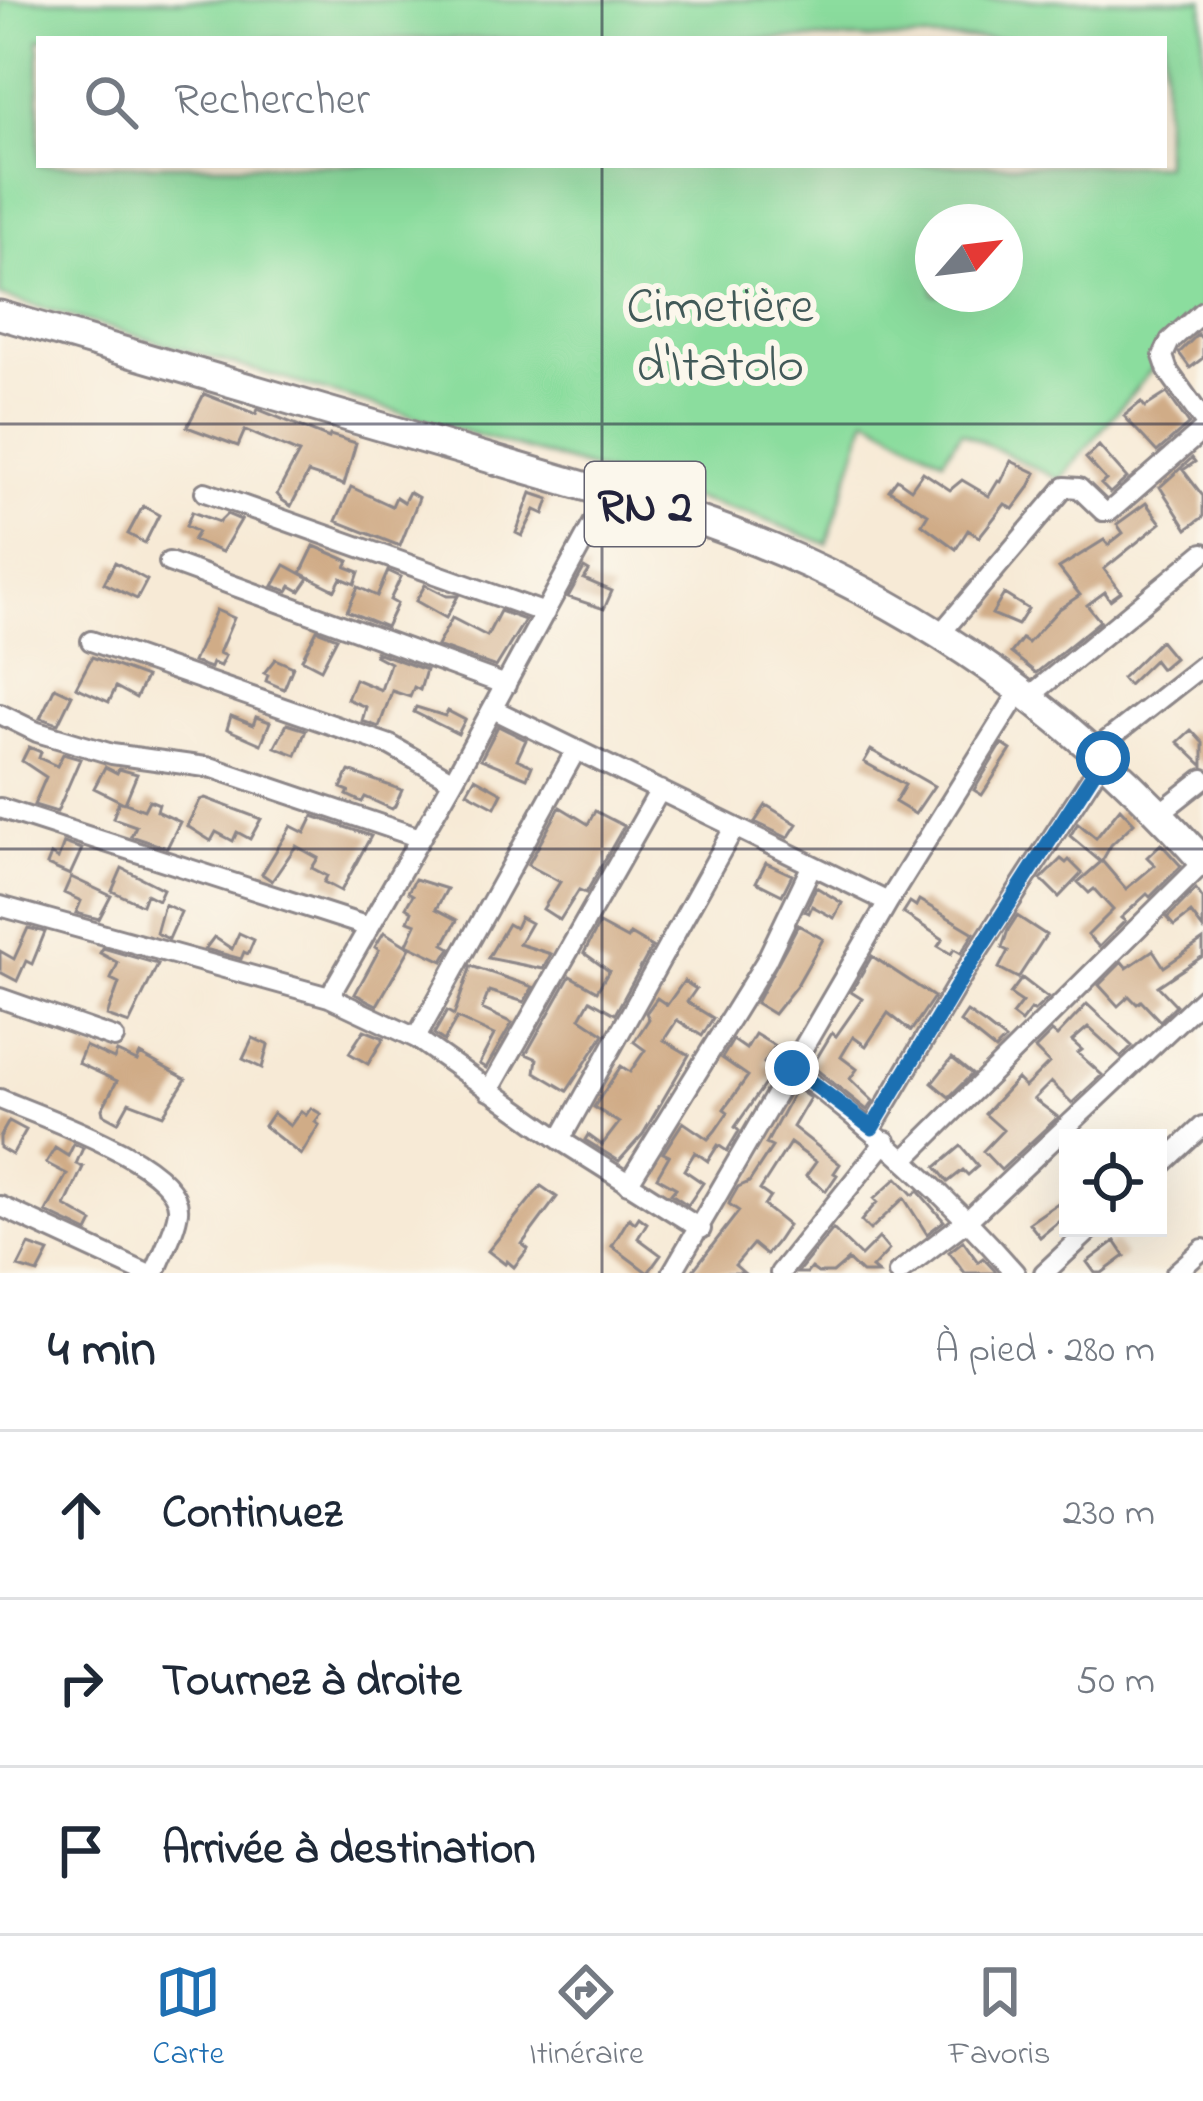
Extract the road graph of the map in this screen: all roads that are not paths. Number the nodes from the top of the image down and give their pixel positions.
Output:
1 (1203, 311) edge
2 (0, 315) edge
3 (1203, 419) edge
4 (1203, 430) edge
5 (205, 492) dead end
6 (609, 494) junction
7 (1203, 553) edge
8 (169, 562) dead end
9 (545, 613) junction
10 (941, 633) junction
11 (91, 641) dead end
12 (1203, 664) edge
13 (506, 685) junction
14 (1026, 693) junction
15 (493, 710) junction
16 (0, 714) edge
17 (576, 750) junction
18 (1099, 754) junction
19 (1203, 779) edge
20 (454, 781) junction
21 (660, 790) junction
22 (0, 808) edge
23 (1160, 812) junction
24 (734, 827) junction
25 (420, 838) junction
26 (1203, 862) edge
27 (812, 866) junction
28 (888, 902) junction
29 (0, 906) edge
30 (369, 926) junction
31 (329, 997) junction
32 (0, 998) edge
33 (1203, 998) edge
34 (114, 1038) dead end
35 (416, 1038) junction
36 (792, 1068) junction
37 (489, 1091) junction
38 (0, 1099) edge
39 (1203, 1126) edge
40 (879, 1134) junction
41 (560, 1140) junction
42 (906, 1158) junction
43 (1167, 1160) edge
44 (628, 1184) junction
45 (0, 1206) edge
46 (968, 1219) junction
47 (700, 1228) junction
48 (1082, 1237) edge
49 (1203, 1249) edge
50 (145, 1273) edge
51 (155, 1273) edge
52 (673, 1273) edge
53 (780, 1273) edge
54 (898, 1273) edge
55 (1016, 1273) edge
56 (1044, 1273) edge
57 (1176, 1273) edge

1 - 3 street
2 - 6 highway, RN 2
4 - 10 street
5 - 9 street
6 - 9 street
6 - 10 highway, RN 2
7 - 14 street
8 - 13 street
9 - 13 street
10 - 14 highway, RN 2
11 - 20 street
12 - 18 street
13 - 15 street
14 - 18 highway, RN 2
14 - 28 street
15 - 17 street
15 - 20 street
16 - 25 street
17 - 21 street
17 - 35 street
18 - 23 highway, RN 2
18 - 40 street
19 - 23 street
20 - 25 street
21 - 24 street
21 - 37 street
22 - 30 street
23 - 26 highway, RN 2
24 - 27 street
24 - 41 street
25 - 30 street
26 - 42 street
27 - 28 street
27 - 44 street
28 - 36 street
29 - 31 street
30 - 31 street
31 - 35 street
32 - 34 street
33 - 46 street
35 - 37 street
36 - 40 street
36 - 47 street
37 - 41 street
38 - 51 street
39 - 43 street
40 - 42 street
40 - 53 street
41 - 44 street
42 - 46 street
44 - 47 street
45 - 50 street
46 - 54 street
46 - 55 street
47 - 52 street
48 - 56 street
49 - 57 street

